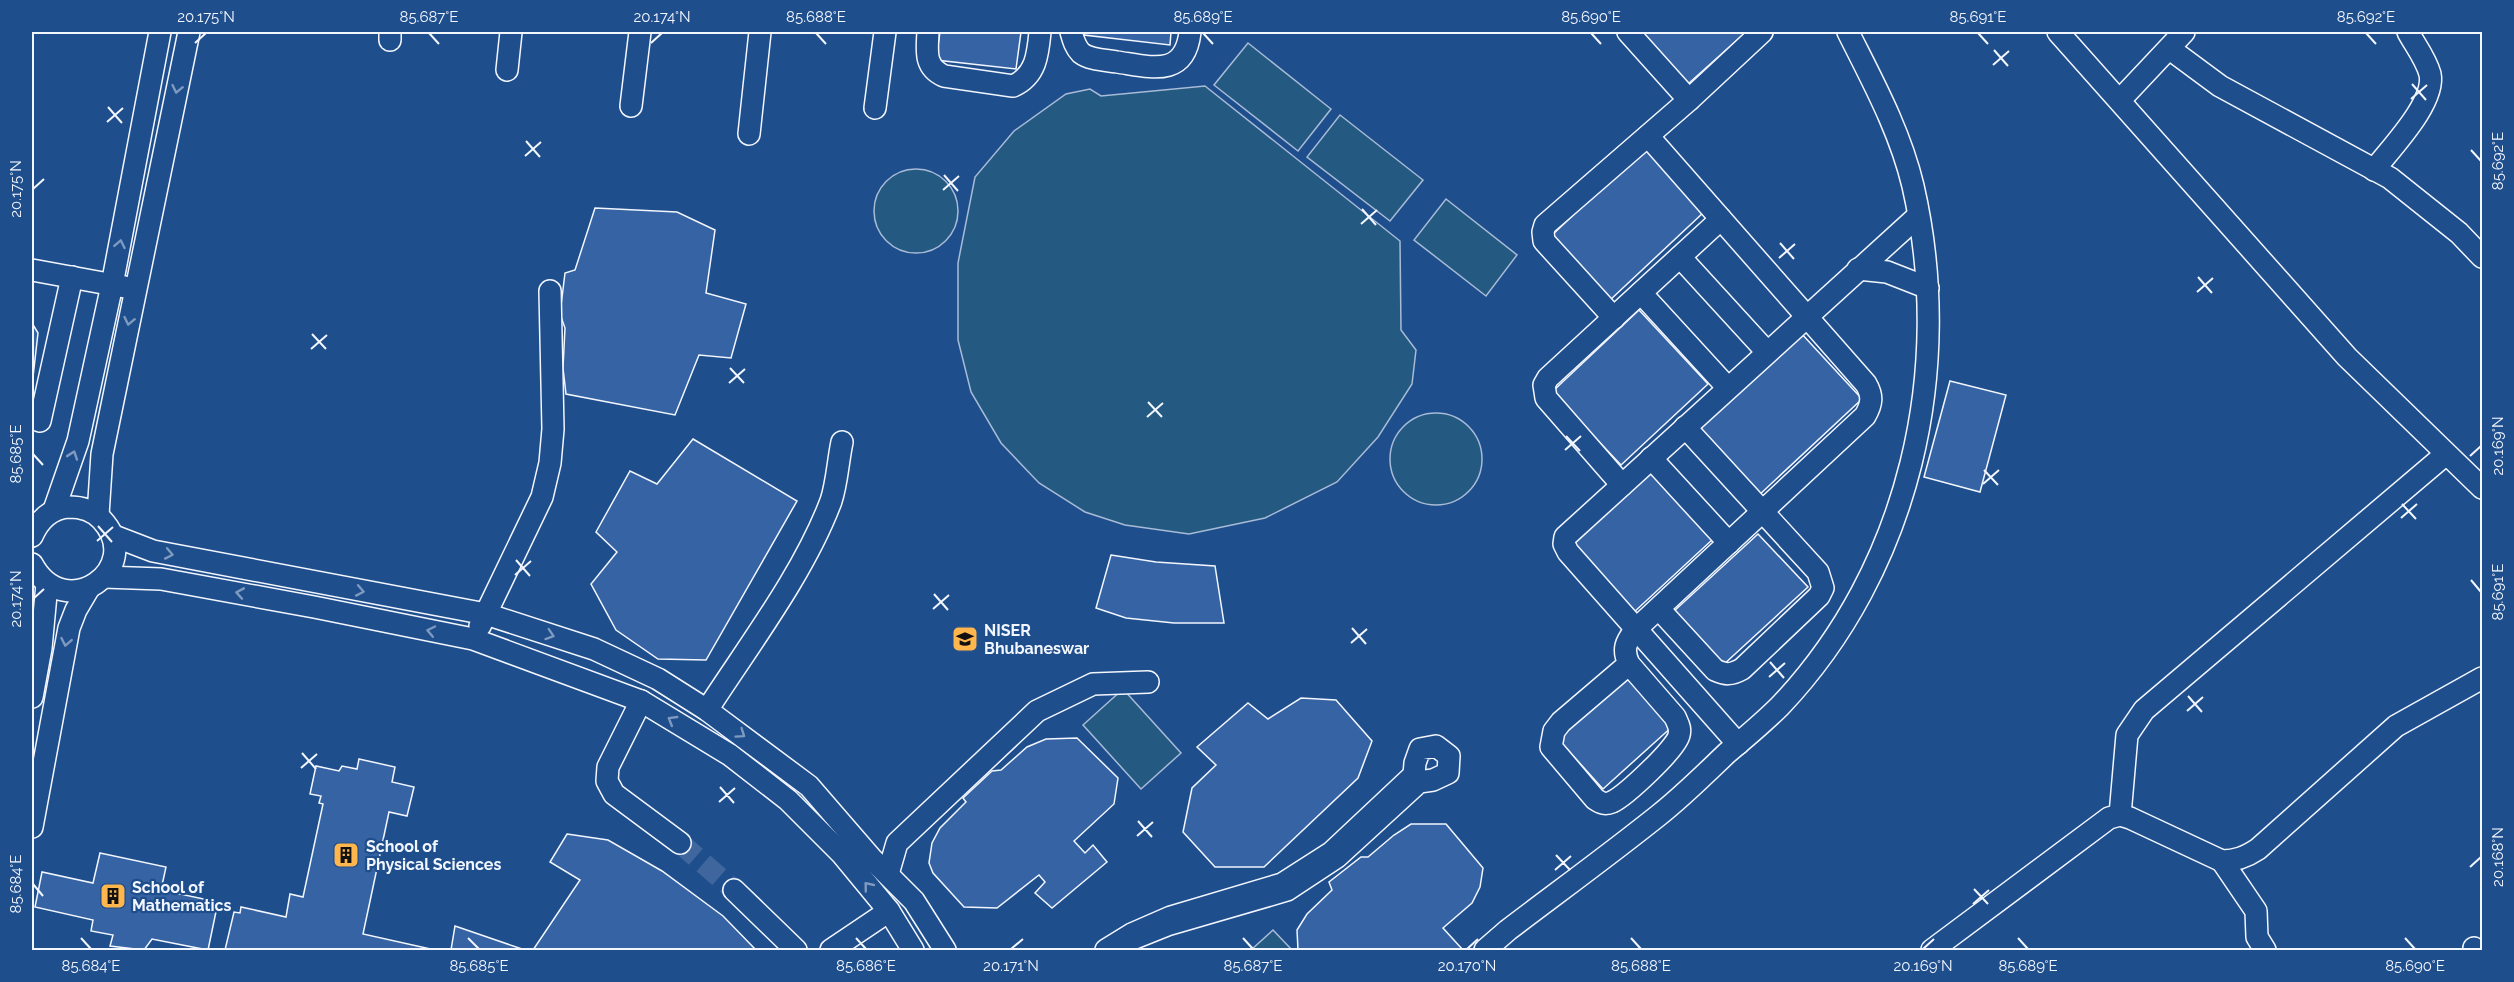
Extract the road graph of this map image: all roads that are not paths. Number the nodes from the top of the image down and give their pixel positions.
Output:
1 (160, 32) edge
2 (189, 32) edge
3 (511, 32) edge
4 (640, 32) edge
5 (760, 32) edge
6 (885, 32) edge
7 (928, 32) edge
8 (1040, 32) edge
9 (1071, 32) edge
10 (1190, 32) edge
11 (1628, 32) edge
12 (1762, 32) edge
13 (1848, 32) edge
14 (2058, 32) edge
15 (2184, 32) edge
16 (2408, 32) edge
17 (2170, 49) junction
18 (507, 70) dead end
19 (1689, 100) junction
20 (2120, 100) junction
21 (630, 106) dead end
22 (875, 108) dead end
23 (748, 134) dead end
24 (1648, 136) junction
25 (2374, 170) junction
26 (1918, 216) junction
27 (1721, 219) junction
28 (1680, 257) junction
29 (2482, 257) edge
30 (1858, 269) junction
31 (32, 270) edge
32 (72, 278) junction
33 (112, 285) junction
34 (1928, 288) junction
35 (136, 290) junction
36 (550, 291) dead end
37 (1641, 292) junction
38 (1807, 315) junction
39 (1614, 318) junction
40 (1767, 352) junction
41 (1728, 388) junction
42 (40, 421) dead end
43 (1685, 427) junction
44 (842, 442) dead end
45 (2446, 454) junction
46 (1651, 458) junction
47 (1622, 485) junction
48 (2482, 488) edge
49 (1764, 512) junction
50 (43, 515) edge
51 (98, 515) junction
52 (32, 536) edge
53 (114, 536) junction
54 (1729, 543) junction
55 (32, 564) edge
56 (97, 583) junction
57 (47, 584) junction
58 (1659, 609) junction
59 (486, 614) junction
60 (1635, 630) junction
61 (473, 639) junction
62 (1629, 664) junction
63 (2482, 678) edge
64 (1148, 682) dead end
65 (32, 698) edge
66 (641, 701) junction
67 (707, 710) junction
68 (1738, 744) junction
69 (2120, 815) junction
70 (32, 827) edge
71 (680, 843) tunnel mouth
72 (2222, 861) junction
73 (888, 874) junction
74 (734, 890) tunnel mouth
75 (889, 911) junction
76 (796, 951) edge
77 (831, 951) edge
78 (913, 951) edge
79 (945, 951) edge
80 (1106, 951) edge
81 (1115, 951) edge
82 (1485, 951) edge
83 (1932, 951) edge
84 (2265, 951) edge

33 -> 1 street
2 -> 35 street
3 - 18 street
4 - 21 street
5 - 23 street
6 - 22 street
7 - 8 street
9 - 10 street
11 - 19 street
12 - 19 street
13 - 26 street
14 - 20 street
15 - 17 street
16 - 25 street
17 - 20 street
17 - 25 street
19 - 24 street
20 - 45 street
24 - 27 street
24 - 39 street
25 - 29 street
26 - 30 street
26 - 34 street
27 - 28 street
27 - 38 street
28 - 37 street
28 - 40 street
30 - 34 street
30 - 38 street
31 - 32 street
32 - 33 street
32 - 42 street
33 - 35 street
50 -> 33 street
34 - 68 street
35 -> 51 street
36 - 59 street
37 - 39 street
37 - 41 street
38 - 40 street
38 - 49 street
39 - 47 street
40 - 41 street
41 - 43 street
43 - 46 street
43 - 49 street
44 - 67 street
45 - 48 street
45 - 69 street
46 - 47 street
46 - 54 street
47 - 60 street
49 - 54 street
49 - 58 street
50 - 51 street
50 - 52 street
51 - 53 street
53 - 56 street
53 -> 59 street
54 - 58 street
55 - 57 street
56 - 57 street
61 -> 56 street
56 -> 70 street
57 - 65 street
58 - 60 street
59 - 61 street
59 -> 67 street
60 - 62 street
60 - 68 street
61 - 66 street
62 - 62 street
63 - 72 street
64 - 73 street
66 - 71 street
75 -> 66 street
67 -> 73 street
68 - 82 street
69 - 72 street
69 - 83 street
72 - 84 street
73 - 79 street
74 - 76 street
75 - 77 street
75 - 78 street
80 - 81 street

